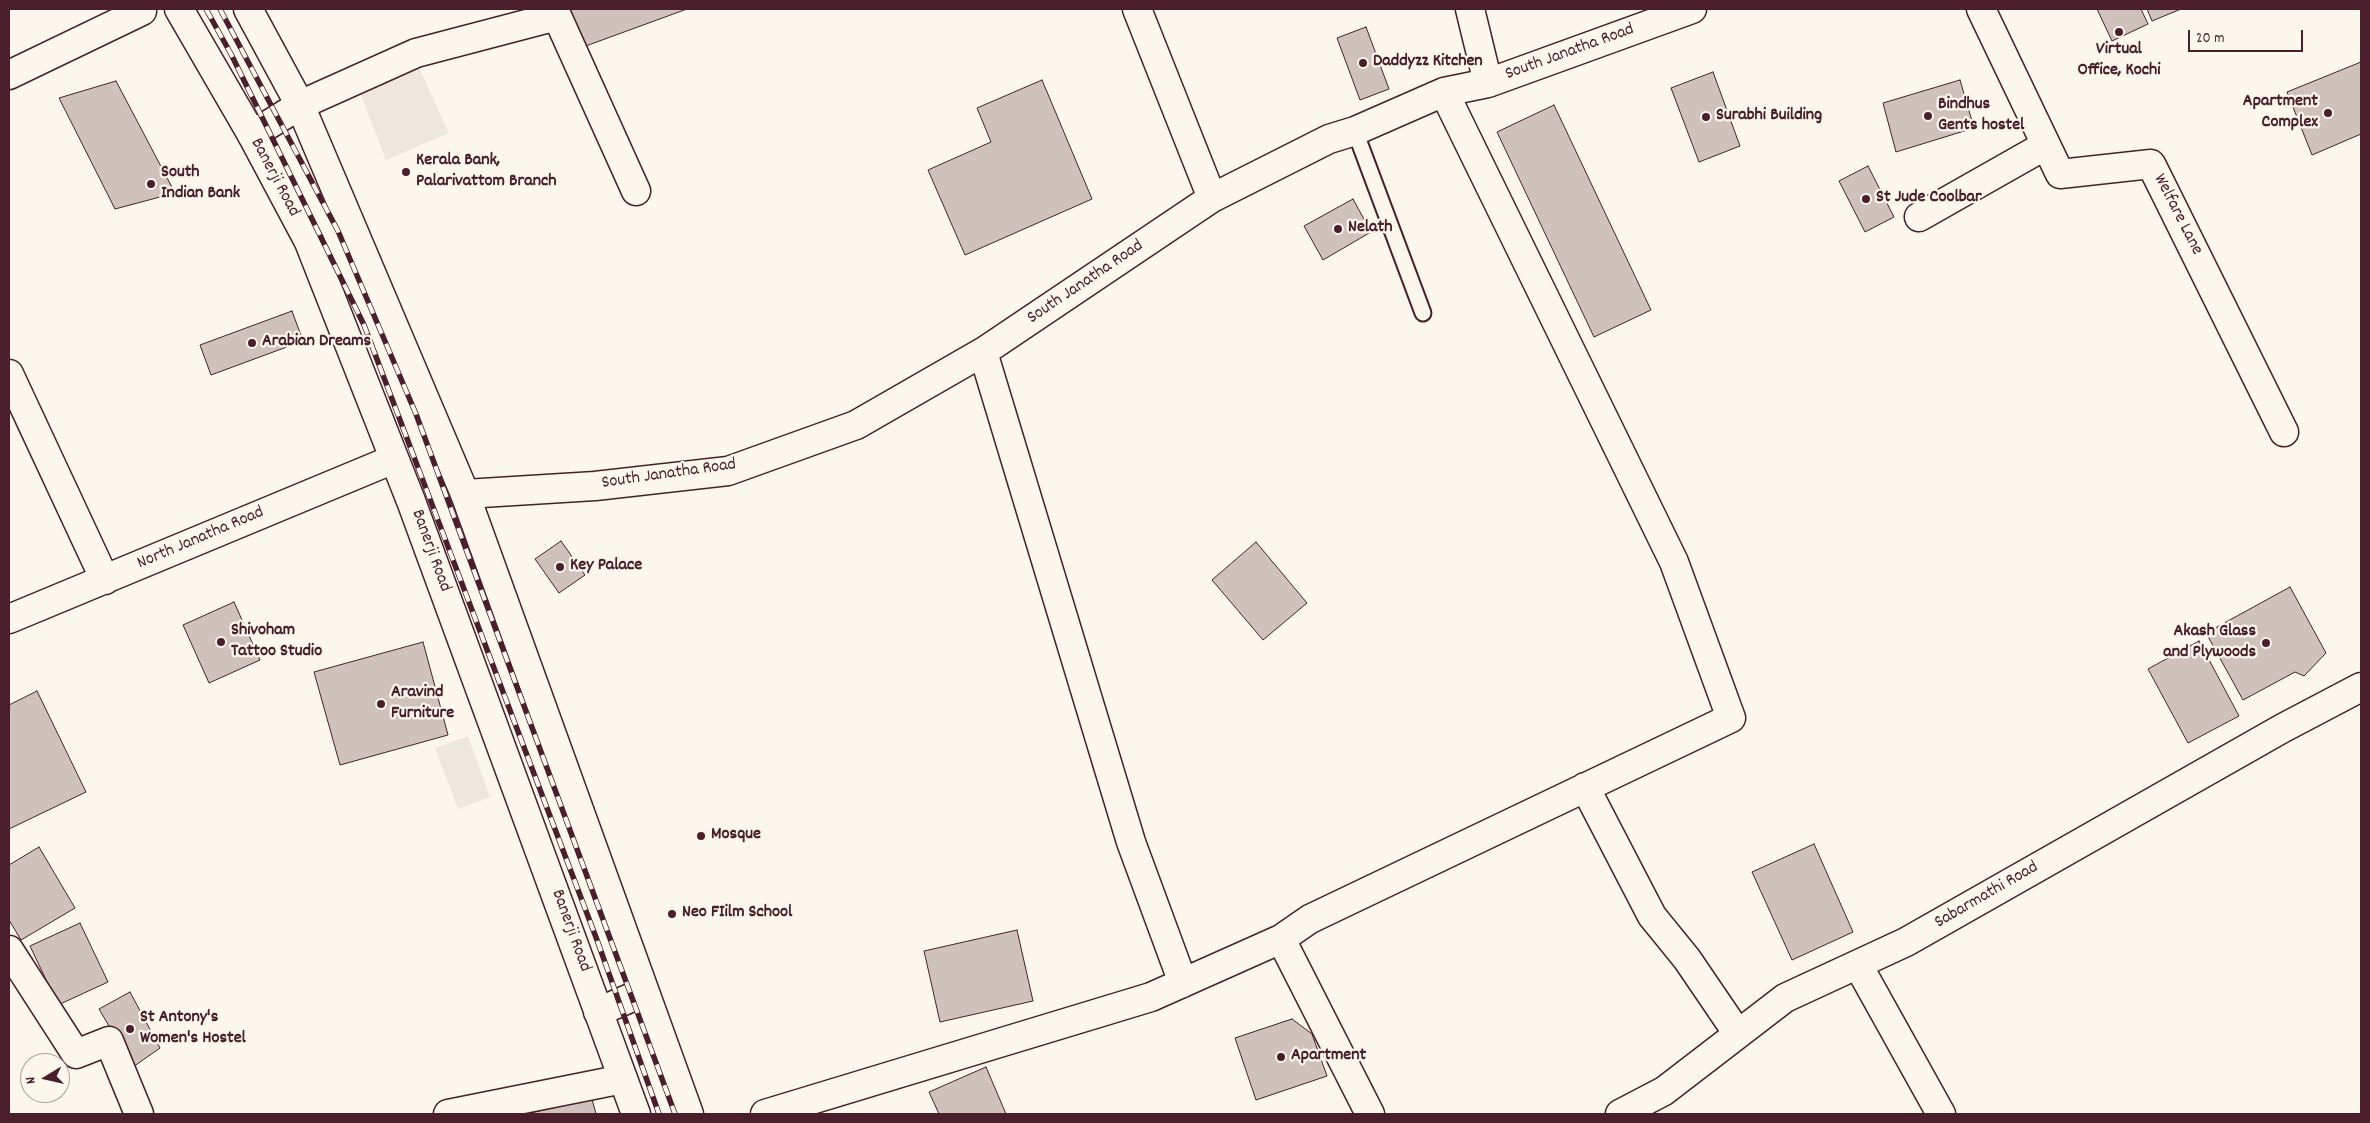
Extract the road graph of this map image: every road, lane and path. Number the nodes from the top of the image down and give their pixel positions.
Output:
1 (141, 9) edge
2 (179, 9) edge
3 (248, 9) edge
4 (1137, 9) edge
5 (1470, 9) edge
6 (1692, 9) edge
7 (1981, 9) edge
8 (9, 75) edge
9 (1488, 83) junction
10 (1444, 92) junction
11 (300, 106) junction
12 (1354, 131) junction
13 (252, 135) junction
14 (2046, 144) junction
15 (636, 191) dead end
16 (1212, 198) junction
17 (1919, 217) dead end
18 (1423, 313) dead end
19 (983, 352) junction
20 (9, 374) edge
21 (2284, 432) dead end
22 (394, 459) junction
23 (465, 494) junction
24 (105, 580) junction
25 (9, 619) edge
26 (2361, 687) edge
27 (1585, 787) junction
28 (1281, 939) junction
29 (9, 950) edge
30 (1858, 965) junction
31 (1183, 983) junction
32 (644, 992) junction
33 (598, 1012) junction
34 (1738, 1034) junction
35 (622, 1079) junction
36 (138, 1114) edge
37 (448, 1114) edge
38 (636, 1114) edge
39 (689, 1114) edge
40 (765, 1114) edge
41 (1370, 1114) edge
42 (1620, 1114) edge
43 (1941, 1114) edge

1 - 8 street
2 - 13 street, Banerji Road
3 - 11 street
4 - 16 street
5 - 9 street
6 - 9 street, South Janatha Road
7 - 14 street, Welfare Lane
9 - 10 street, South Janatha Road
10 - 12 street, South Janatha Road
10 - 27 street
11 - 13 street
11 - 15 street
11 - 23 street
12 - 16 street, South Janatha Road
12 - 18 lane
13 - 22 street, Banerji Road
14 - 17 street
14 - 21 street, Welfare Lane
16 - 19 street, South Janatha Road
19 - 23 street, South Janatha Road
19 - 31 street
20 - 24 street
22 - 24 street, North Janatha Road
22 - 33 street, Banerji Road
23 - 32 street
24 - 25 street, North Janatha Road
26 - 30 street, Sabarmathi Road
27 - 28 street
27 - 34 street
28 - 31 street
28 - 41 street
29 - 36 street
30 - 34 street, Sabarmathi Road
30 - 43 street
31 - 40 street
32 - 33 street
32 - 39 street
33 - 35 street, Banerji Road
34 - 42 street, Sabarmathi Road
35 - 37 street
35 - 38 street, Banerji Road

